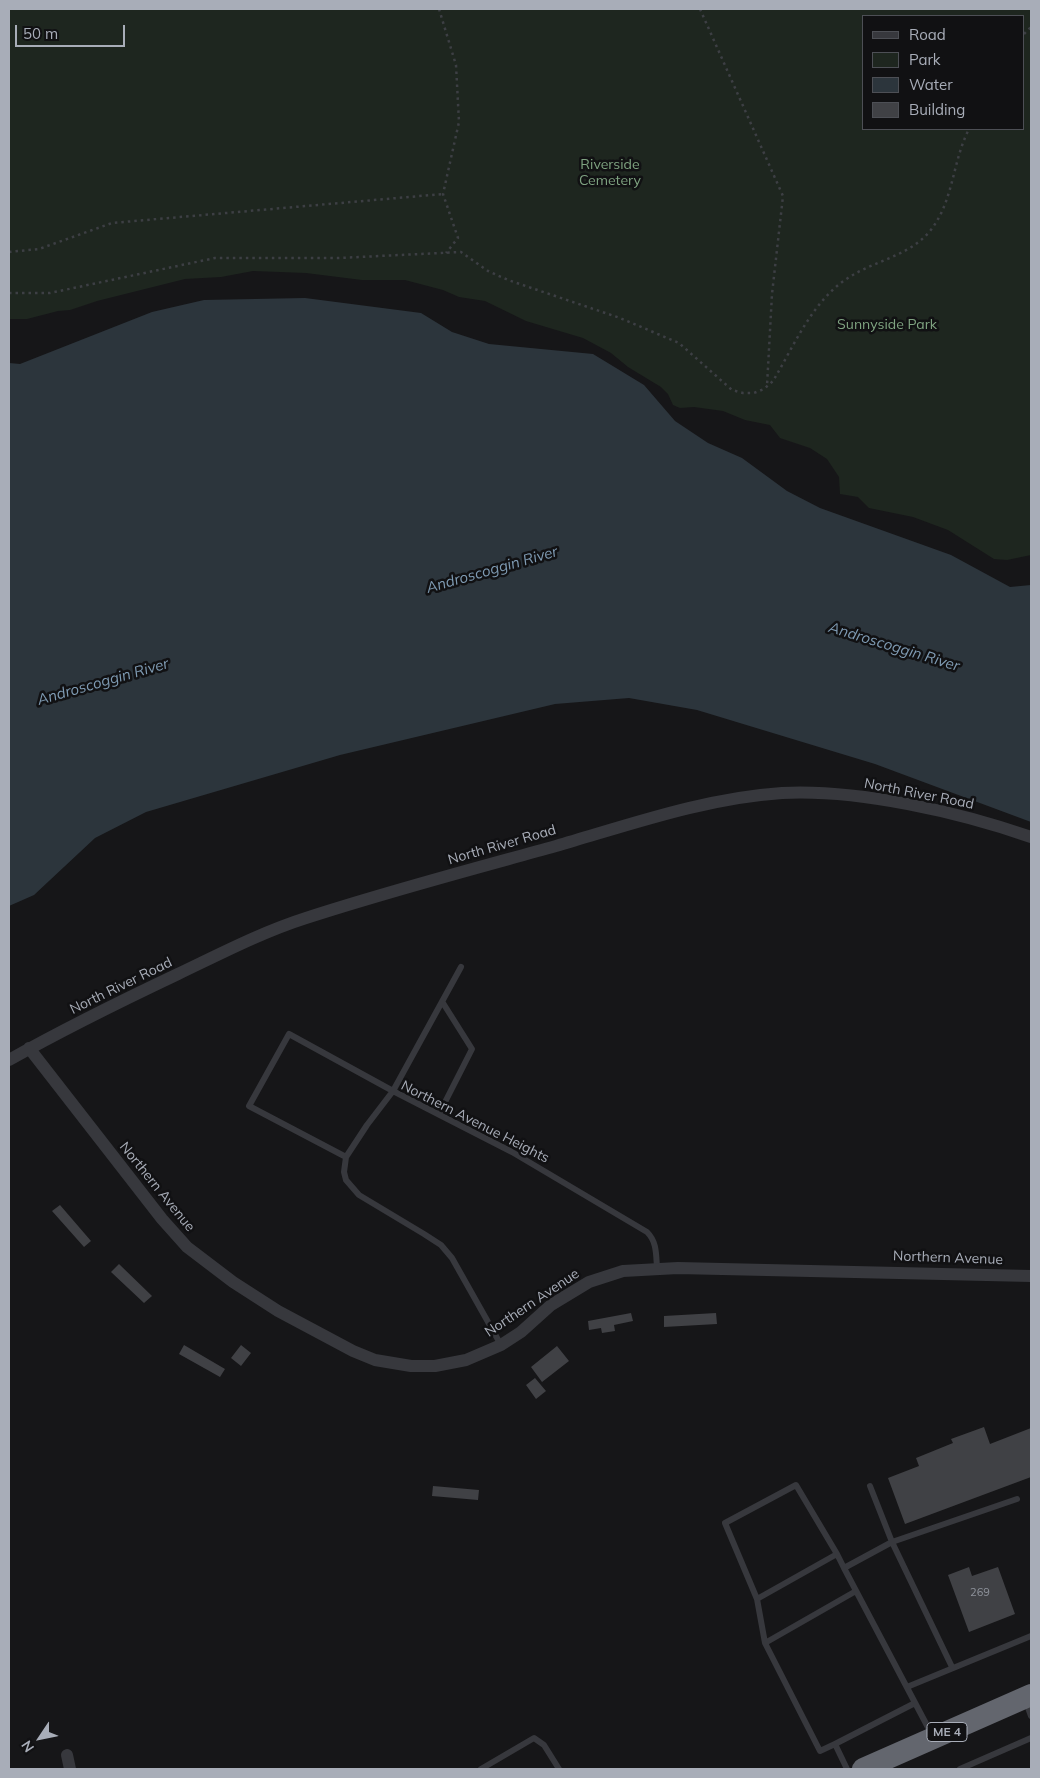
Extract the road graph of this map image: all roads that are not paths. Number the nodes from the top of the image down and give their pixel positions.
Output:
1 (1031, 837) edge
2 (462, 967) dead end
3 (443, 1003) junction
4 (29, 1048) junction
5 (9, 1060) edge
6 (393, 1091) junction
7 (439, 1114) junction
8 (346, 1157) junction
9 (657, 1268) junction
10 (1031, 1276) edge
11 (501, 1345) junction
12 (870, 1486) dead end
13 (1017, 1499) dead end
14 (892, 1542) junction
15 (837, 1554) junction
16 (844, 1568) junction
17 (856, 1591) junction
18 (757, 1599) junction
19 (1031, 1636) edge
20 (765, 1643) junction
21 (952, 1667) junction
22 (907, 1687) junction
23 (915, 1703) junction
24 (1029, 1703) edge
25 (934, 1737) junction
26 (1031, 1738) edge
27 (835, 1744) junction
28 (67, 1755) dead end
29 (70, 1769) edge
30 (481, 1769) edge
31 (559, 1769) edge
32 (847, 1769) edge
33 (864, 1769) edge
34 (960, 1769) edge

1 - 4 street, North River Road
2 - 3 lane
3 - 6 lane
3 - 7 lane
4 - 5 street, North River Road
4 - 11 street, Northern Avenue
6 - 7 lane, Northern Avenue Heights
6 - 8 lane, Northern Avenue Heights
6 - 8 lane
7 - 9 lane, Northern Avenue Heights
8 - 11 lane
9 - 10 street, Northern Avenue
9 - 11 street, Northern Avenue
12 - 14 lane
13 - 14 lane
14 - 16 lane
14 - 21 lane
15 - 16 lane
15 - 18 lane
15 - 18 lane
16 - 17 lane
17 - 20 lane
17 - 22 lane
18 - 20 lane
19 - 21 lane
20 - 27 lane
21 - 22 lane
22 - 23 lane
23 - 25 lane
23 - 27 lane
24 - 25 highway, ME 4
25 - 33 highway, ME 4
26 - 34 lane
27 - 32 lane
28 - 29 street
30 - 31 lane

